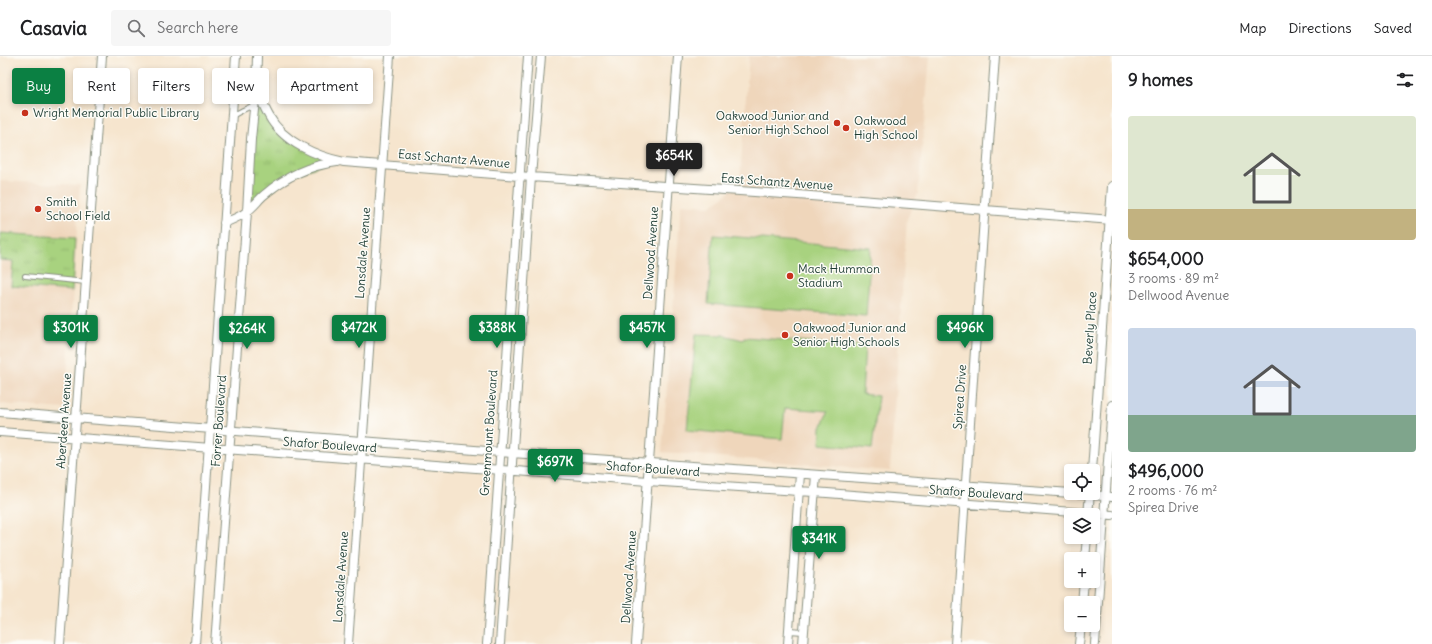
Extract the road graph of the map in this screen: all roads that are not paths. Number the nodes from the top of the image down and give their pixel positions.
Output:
1 (102, 56) edge
2 (236, 56) edge
3 (257, 56) edge
4 (390, 56) edge
5 (528, 56) edge
6 (541, 56) edge
7 (678, 56) edge
8 (995, 56) edge
9 (257, 68) edge
10 (264, 104) joint
11 (255, 105) junction
12 (232, 116) junction
13 (344, 162) junction
14 (382, 164) junction
15 (519, 176) junction
16 (531, 177) junction
17 (1112, 186) edge
18 (668, 187) junction
19 (984, 211) junction
20 (247, 212) junction
21 (1111, 220) edge
22 (224, 223) junction
23 (25, 276) dead end
24 (86, 282) junction
25 (1112, 405) edge
26 (0, 412) edge
27 (76, 418) junction
28 (210, 429) junction
29 (0, 432) edge
30 (230, 432) junction
31 (75, 436) junction
32 (362, 441) junction
33 (209, 448) junction
34 (229, 449) junction
35 (500, 452) junction
36 (512, 453) junction
37 (361, 460) junction
38 (649, 463) junction
39 (1093, 464) edge
40 (498, 469) junction
41 (512, 470) junction
42 (800, 474) junction
43 (816, 475) junction
44 (648, 481) junction
45 (966, 485) junction
46 (799, 491) junction
47 (814, 492) junction
48 (1064, 492) edge
49 (1109, 496) edge
50 (965, 504) junction
51 (1064, 512) edge
52 (1108, 515) edge
53 (789, 631) junction
54 (804, 632) junction
55 (1081, 632) edge
56 (60, 644) edge
57 (195, 644) edge
58 (215, 644) edge
59 (348, 644) edge
60 (486, 644) edge
61 (500, 644) edge
62 (636, 644) edge
63 (788, 644) edge
64 (804, 644) edge
65 (955, 644) edge
66 (1080, 644) edge
67 (1095, 644) edge

1 - 24 street, Aberdeen Avenue
2 - 12 street, Forrer Boulevard
3 - 9 street, Forrer Boulevard
4 - 14 street, Lonsdale Avenue
5 - 15 street, Greenmount Boulevard
6 - 16 street, Greenmount Boulevard
7 - 18 street, Dellwood Avenue
8 - 19 street, Spirea Drive
10 - 11 lane
10 - 13 street, East Schantz Avenue
11 - 12 lane
11 - 20 street, Forrer Boulevard
12 - 22 street, Forrer Boulevard
13 - 14 street, East Schantz Avenue
13 - 20 street, East Schantz Avenue
14 - 15 street, East Schantz Avenue
14 - 32 street, Lonsdale Avenue
15 - 16 street, East Schantz Avenue
15 - 35 street, Greenmount Boulevard
16 - 18 street, East Schantz Avenue
16 - 36 street, Greenmount Boulevard
17 - 21 street, Beverly Place
18 - 19 street, East Schantz Avenue
18 - 38 street, Dellwood Avenue
19 - 21 street, East Schantz Avenue
19 - 45 street, Spirea Drive
20 - 22 street, East Schantz Avenue
20 - 30 street, Forrer Boulevard
21 - 39 street, Beverly Place
22 - 28 street, Forrer Boulevard
23 - 24 lane
24 - 27 street, Aberdeen Avenue
25 - 49 street
26 - 27 street, Shafor Boulevard
27 - 28 street, Shafor Boulevard
27 - 31 street, Aberdeen Avenue
28 - 30 street, Shafor Boulevard
28 - 33 street, Forrer Boulevard
29 - 31 street, Shafor Boulevard
30 - 32 street, Shafor Boulevard
30 - 34 street, Forrer Boulevard
31 - 33 street, Shafor Boulevard
31 - 56 street, Aberdeen Avenue
32 - 35 street, Shafor Boulevard
32 - 37 street, Lonsdale Avenue
33 - 34 street, Shafor Boulevard
33 - 57 street, Forrer Boulevard
34 - 37 street, Shafor Boulevard
34 - 58 street, Forrer Boulevard
35 - 36 street, Shafor Boulevard
35 - 40 street, Greenmount Boulevard
36 - 38 street, Shafor Boulevard
36 - 41 street, Greenmount Boulevard
37 - 40 street, Shafor Boulevard
37 - 59 street, Lonsdale Avenue
38 - 42 street, Shafor Boulevard
38 - 44 street, Dellwood Avenue
40 - 41 street, Shafor Boulevard
40 - 60 street, Greenmount Boulevard
41 - 44 street, Shafor Boulevard
41 - 61 street, Greenmount Boulevard
42 - 43 street, Shafor Boulevard
42 - 46 street
43 - 45 street, Shafor Boulevard
43 - 47 street
44 - 46 street, Shafor Boulevard
44 - 62 street, Dellwood Avenue
45 - 48 street, Shafor Boulevard
45 - 50 street, Spirea Drive
46 - 47 street, Shafor Boulevard
46 - 53 street
47 - 50 street, Shafor Boulevard
47 - 54 street
49 - 52 street
50 - 51 street, Shafor Boulevard
50 - 65 street, Spirea Drive
52 - 67 street
53 - 54 lane
53 - 63 street
54 - 64 street
55 - 66 street

